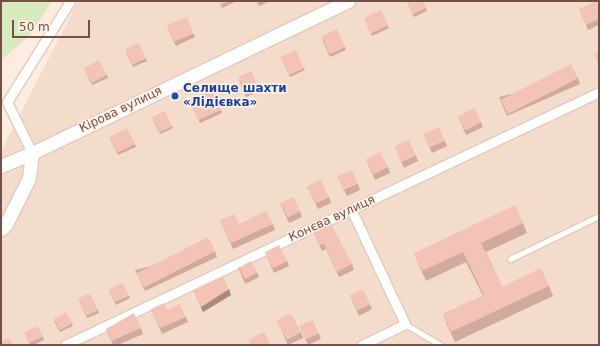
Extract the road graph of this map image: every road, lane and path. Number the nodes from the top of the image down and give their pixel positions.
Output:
1 (70, 1) edge
2 (348, 1) edge
3 (599, 92) edge
4 (32, 153) junction
5 (1, 166) edge
6 (351, 209) junction
7 (599, 216) edge
8 (1, 229) edge
9 (510, 259) dead end
10 (405, 324) junction
11 (64, 345) edge
12 (362, 345) edge
13 (441, 345) edge

1 - 4 street
2 - 4 main road, Кірова вулиця
3 - 6 street, Конєва вулиця
4 - 5 main road, Кірова вулиця
4 - 8 main road
6 - 10 street
6 - 11 street, Конєва вулиця
7 - 9 lane
10 - 12 street
10 - 13 lane

